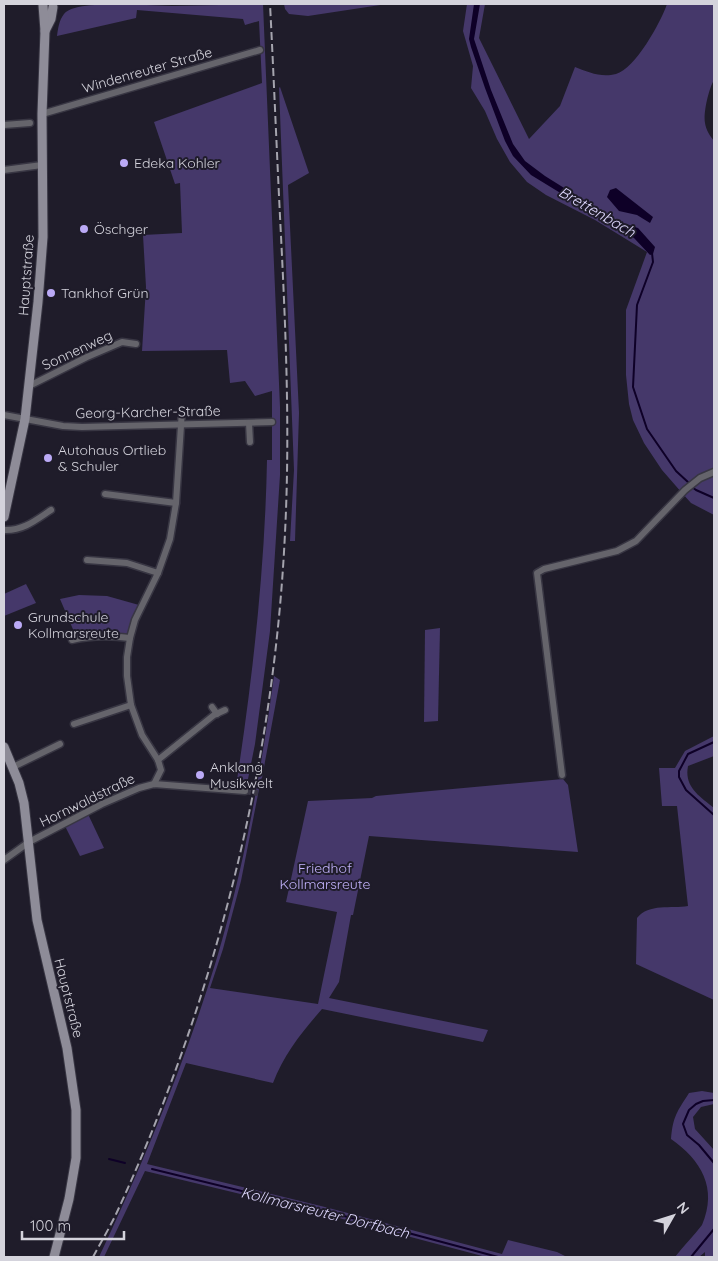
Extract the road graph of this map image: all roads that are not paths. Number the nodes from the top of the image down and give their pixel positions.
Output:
1 (42, 4) edge
2 (55, 5) edge
3 (45, 31) junction
4 (260, 50) dead end
5 (42, 114) junction
6 (30, 123) dead end
7 (4, 125) edge
8 (42, 164) junction
9 (4, 170) edge
10 (136, 344) dead end
11 (29, 386) junction
12 (182, 410) dead end
13 (4, 415) edge
14 (24, 420) junction
15 (272, 422) dead end
16 (249, 423) junction
17 (182, 424) junction
18 (250, 442) dead end
19 (714, 472) edge
20 (105, 494) dead end
21 (176, 503) junction
22 (51, 510) dead end
23 (4, 518) edge
24 (4, 530) edge
25 (87, 560) dead end
26 (158, 574) junction
27 (130, 638) junction
28 (72, 640) dead end
29 (131, 705) junction
30 (212, 707) dead end
31 (225, 710) dead end
32 (216, 714) junction
33 (74, 724) dead end
34 (60, 744) dead end
35 (4, 747) edge
36 (158, 760) junction
37 (13, 767) junction
38 (562, 775) dead end
39 (154, 784) junction
40 (245, 791) tunnel mouth
41 (30, 842) junction
42 (4, 860) edge
43 (54, 1257) edge

1 - 2 main road
1 - 3 main road, Hauptstraße
2 - 3 main road, Hauptstraße
3 - 5 main road, Hauptstraße
4 - 5 street, Windenreuter Straße
5 - 8 main road, Hauptstraße
6 - 7 street
8 - 9 street
8 - 11 main road, Hauptstraße
10 - 11 street, Sonnenweg
11 - 14 main road, Hauptstraße
12 - 17 street
13 - 14 street, Georg-Karcher-Straße
14 - 17 street, Georg-Karcher-Straße
14 - 23 main road, Hauptstraße
15 - 16 street, Georg-Karcher-Straße
16 - 17 street, Georg-Karcher-Straße
16 - 18 street
17 - 21 street
19 - 38 street
20 - 21 street
21 - 26 street
22 - 24 street
25 - 26 street
26 - 27 street
27 - 28 street
27 - 29 street
29 - 33 street
29 - 36 street
30 - 32 street
31 - 32 street
32 - 36 street
34 - 37 street
35 - 37 main road, Hauptstraße
36 - 39 street
37 - 41 main road, Hauptstraße
39 - 40 street, Hornwaldstraße
39 - 41 street, Hornwaldstraße
41 - 42 street, Hornwaldstraße
41 - 43 main road, Hauptstraße

